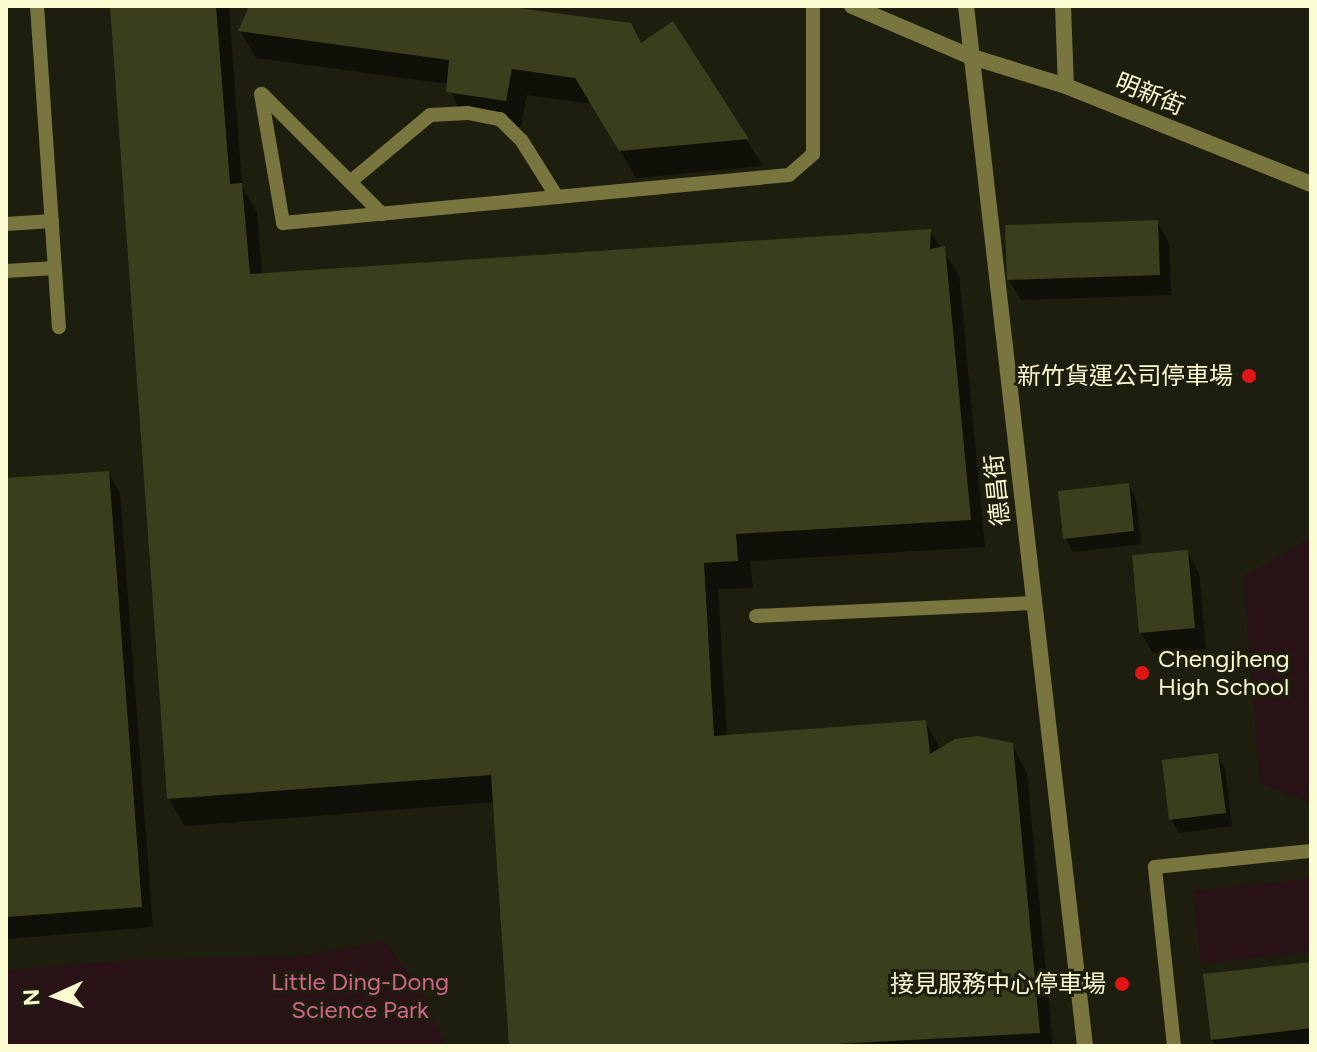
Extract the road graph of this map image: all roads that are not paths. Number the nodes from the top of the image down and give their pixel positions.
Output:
1 (37, 6) edge
2 (813, 6) edge
3 (852, 6) edge
4 (966, 6) edge
5 (1063, 6) edge
6 (969, 56) junction
7 (1066, 86) junction
8 (350, 182) junction
9 (1310, 183) edge
10 (557, 197) junction
11 (382, 214) junction
12 (52, 221) junction
13 (6, 224) edge
14 (55, 268) junction
15 (6, 271) edge
16 (59, 327) dead end
17 (1034, 603) junction
18 (756, 616) dead end
19 (1311, 851) edge
20 (1085, 1046) edge
21 (1174, 1046) edge

1 - 12 lane
2 - 10 lane
3 - 6 street
4 - 6 street, 德昌街
5 - 7 street
6 - 7 street, 明新街
6 - 17 street, 德昌街
7 - 9 street, 明新街
8 - 10 lane
8 - 11 lane
8 - 11 lane
10 - 11 lane
12 - 13 lane
12 - 14 lane
14 - 15 lane
14 - 16 lane
17 - 18 lane
17 - 20 street, 德昌街
19 - 21 lane

